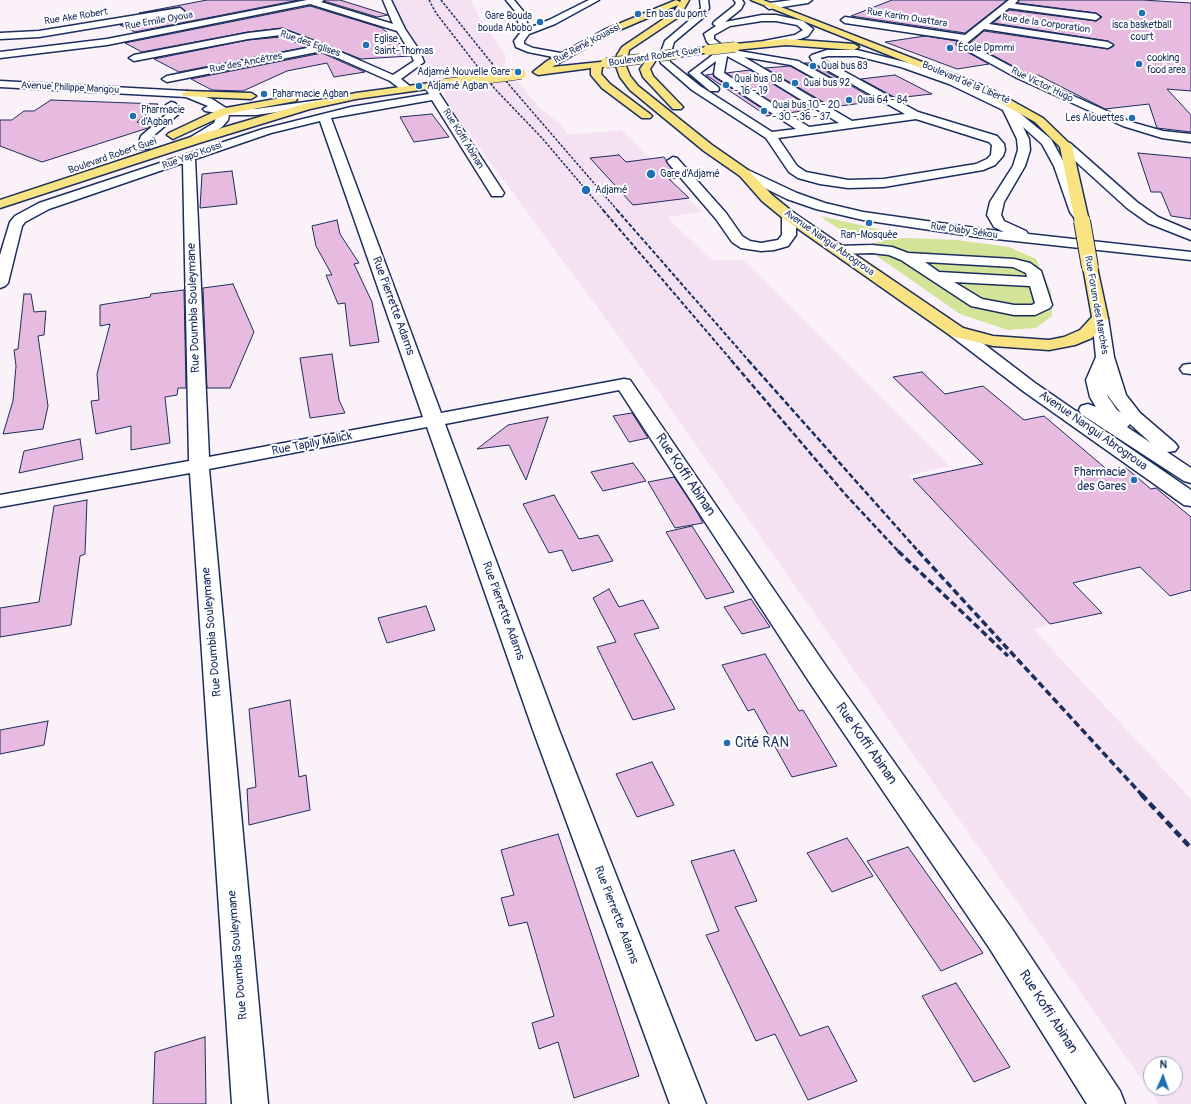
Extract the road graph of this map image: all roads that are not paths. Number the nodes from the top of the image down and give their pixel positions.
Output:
1 (320, 0) edge
2 (387, 0) edge
3 (510, 0) edge
4 (595, 0) edge
5 (681, 0) edge
6 (684, 0) edge
7 (704, 0) edge
8 (738, 0) edge
9 (754, 0) edge
10 (808, 0) edge
11 (996, 1) dead end
12 (310, 2) junction
13 (1011, 3) edge
14 (769, 6) junction
15 (1096, 17) dead end
16 (845, 20) dead end
17 (211, 23) junction
18 (982, 26) junction
19 (400, 29) junction
20 (526, 32) junction
21 (709, 34) junction
22 (0, 36) edge
23 (966, 38) junction
24 (107, 42) junction
25 (767, 43) junction
26 (1108, 45) dead end
27 (324, 48) junction
28 (524, 48) junction
29 (724, 51) junction
30 (827, 53) junction
31 (127, 54) junction
32 (0, 55) edge
33 (563, 56) junction
34 (657, 56) junction
35 (602, 64) junction
36 (923, 65) junction
37 (147, 66) dead end
38 (735, 68) dead end
39 (542, 69) junction
40 (788, 73) dead end
41 (394, 79) junction
42 (0, 84) edge
43 (429, 86) junction
44 (606, 86) junction
45 (838, 87) dead end
46 (408, 89) junction
47 (139, 92) junction
48 (187, 94) junction
49 (436, 96) junction
50 (324, 104) junction
51 (171, 106) dead end
52 (200, 107) junction
53 (1007, 108) junction
54 (224, 111) junction
55 (882, 111) dead end
56 (860, 114) dead end
57 (915, 115) junction
58 (896, 118) junction
59 (816, 119) dead end
60 (873, 121) junction
61 (849, 124) junction
62 (190, 127) junction
63 (829, 127) junction
64 (806, 130) junction
65 (784, 134) junction
66 (770, 136) junction
67 (1191, 138) edge
68 (703, 145) junction
69 (144, 146) junction
70 (1066, 146) junction
71 (192, 149) junction
72 (673, 161) dead end
73 (744, 173) junction
74 (0, 193) edge
75 (497, 193) dead end
76 (0, 204) edge
77 (789, 216) junction
78 (1081, 219) junction
79 (1191, 236) edge
80 (838, 250) junction
81 (1191, 252) edge
82 (1191, 256) edge
83 (906, 257) junction
84 (2, 267) edge
85 (934, 276) junction
86 (1037, 282) junction
87 (0, 283) edge
88 (1100, 318) junction
89 (957, 332) junction
90 (624, 384) joint
91 (434, 420) junction
92 (1159, 448) junction
93 (1191, 462) edge
94 (199, 465) junction
95 (1191, 477) edge
96 (1191, 500) edge
97 (0, 501) edge
98 (250, 1104) edge
99 (688, 1104) edge
100 (1107, 1104) edge

1 - 12 street, Rue Emile Oyoua
2 - 19 street
3 - 20 street
4 - 20 street
5 - 33 main road, Rue René Kouassi
6 - 68 main road, Avenue Nangui Abrogroua
7 - 66 street
8 - 21 street
9 - 14 main road, Boulevard de la Liberté
10 - 14 street
11 - 13 street
12 - 17 street, Rue Emile Oyoua
12 - 19 street
13 - 15 street
13 - 18 street
14 - 36 main road, Boulevard de la Liberté
16 - 23 street, Rue Karim Ouattara
17 - 22 street, Rue Ake Robert
17 - 24 street, Rue Emile Oyoua
18 - 23 street
18 - 26 street, Rue de la Corporation
19 - 41 street
20 - 28 street
21 - 25 street
21 - 29 street
23 - 67 street, Rue Victor Hugo
24 - 31 street
24 - 32 street, Rue Emile Oyoua
25 - 34 main road, Boulevard Robert Gueï, bridge
25 - 36 main road, Boulevard Robert Gueï
27 - 31 street, Rue des Eglises
27 - 41 street, Rue des Eglises
27 - 48 street, Rue des Ancêtres
28 - 33 street
28 - 39 street
29 - 38 street
29 - 40 street
29 - 45 street
29 - 61 street
29 - 64 street
29 - 65 street
30 - 53 street
30 - 57 street
30 - 57 street
31 - 37 street
33 - 39 main road, Rue René Kouassi
34 - 35 main road, Boulevard Robert Gueï, bridge
34 - 68 main road
35 - 39 main road, Boulevard Robert Gueï
35 - 44 main road
36 - 70 main road, Boulevard de la Liberté
39 - 43 main road, Boulevard Robert Gueï, bridge
39 - 44 main road
41 - 46 street, Rue des Eglises
42 - 47 street, Avenue Philippe Mangou
43 - 46 main road, Boulevard Robert Gueï
43 - 49 street, Rue Koffi Abinan
44 - 68 main road, Avenue Nangui Abrogroua
46 - 50 main road, Boulevard Robert Gueï
47 - 48 street, Avenue Philippe Mangou
47 - 52 street, Avenue Philippe Mangou
48 - 50 main road
48 - 54 street, Avenue Philippe Mangou
49 - 50 street, Rue Yapo Kossi
49 - 75 street, Rue Koffi Abinan
50 - 54 street
50 - 71 main road, Boulevard Robert Gueï
50 - 71 street, Rue Yapo Kossi
50 - 91 street, Rue Pierrette Adams
51 - 69 street
52 - 54 street, Avenue Philippe Mangou
52 - 62 main road
53 - 78 street
53 - 81 street
54 - 62 main road, Boulevard Robert Gueï
54 - 71 street, Boulevard Robert Gueï
55 - 58 street
56 - 60 street
57 - 58 street
57 - 66 street
58 - 60 street
59 - 63 street
60 - 61 street
61 - 63 street
62 - 69 main road, Boulevard Robert Gueï
63 - 64 street
64 - 65 street
65 - 66 street
68 - 73 main road, Avenue Nangui Abrogroua
69 - 74 main road, Boulevard Robert Gueï
70 - 78 main road, Rue Forum des Marchés
70 - 79 street, Boulevard de la Liberté
71 - 76 main road, Boulevard Robert Gueï
71 - 84 street, Rue Yapo Kossi
71 - 94 street, Rue Doumbia Souleymane
72 - 77 street
73 - 77 main road, Avenue Nangui Abrogroua
73 - 82 street, Rue Diaby Sékou
77 - 80 main road, Avenue Nangui Abrogroua
78 - 88 main road, Rue Forum des Marchés, bridge
80 - 83 street
80 - 89 main road, Avenue Nangui Abrogroua
83 - 85 street
83 - 86 street
84 - 87 street, Rue Yapo Kossi
85 - 86 street
85 - 86 street
88 - 89 main road
88 - 92 street, Rue Forum des Marchés
89 - 92 street, Avenue Nangui Abrogroua
89 - 96 street, Avenue Nangui Abrogroua
90 - 91 street, Rue Tapily Malick
90 - 100 street, Rue Koffi Abinan
91 - 94 street, Rue Tapily Malick
91 - 99 street, Rue Pierrette Adams
92 - 93 street, Avenue Nangui Abrogroua
92 - 95 street, Avenue Nangui Abrogroua
94 - 97 street, Rue Tapily Malick
94 - 98 street, Rue Doumbia Souleymane

